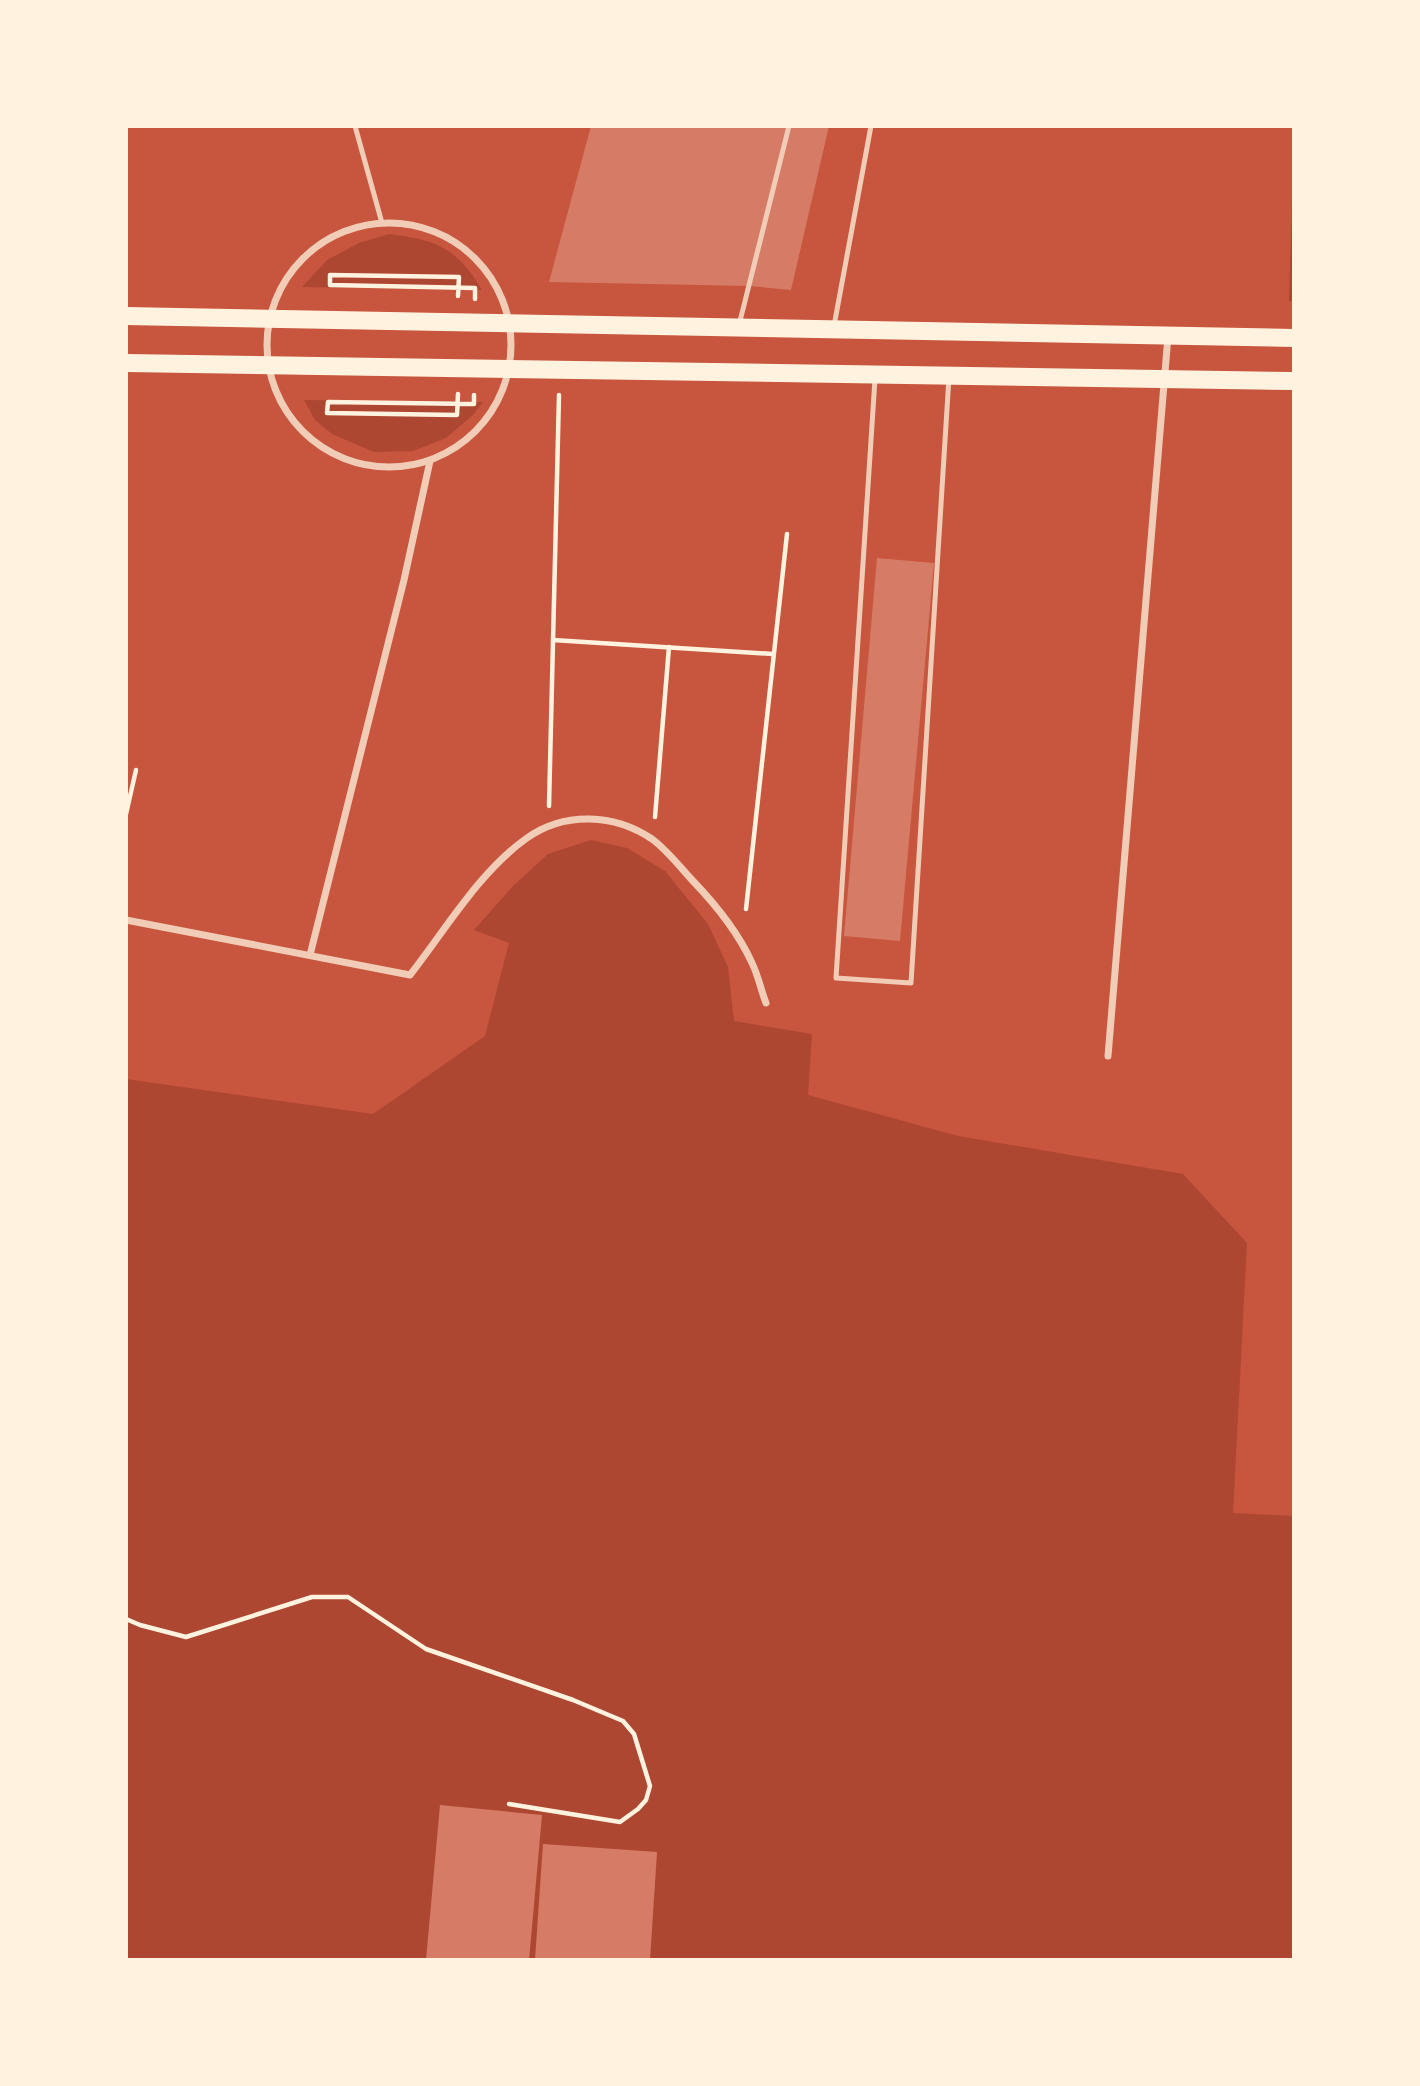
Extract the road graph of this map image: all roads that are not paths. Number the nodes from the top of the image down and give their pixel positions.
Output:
1 (355, 126) edge
2 (789, 126) edge
3 (872, 126) edge
4 (382, 223) junction
5 (126, 316) edge
6 (269, 319) junction
7 (510, 324) junction
8 (738, 328) junction
9 (833, 330) junction
10 (1168, 335) junction
11 (1294, 338) edge
12 (126, 363) edge
13 (268, 365) junction
14 (509, 370) junction
15 (875, 376) junction
16 (949, 376) junction
17 (1164, 379) junction
18 (1294, 381) edge
19 (430, 461) junction
20 (126, 920) edge
21 (310, 955) junction
22 (766, 1003) dead end
23 (1108, 1056) dead end

1 - 4 lane
2 - 8 lane
3 - 9 lane
4 - 6 street
4 - 7 street
5 - 6 main road
6 - 7 main road
6 - 13 street
7 - 8 main road
7 - 14 street
8 - 9 main road
9 - 10 main road
10 - 11 main road
10 - 17 street
12 - 13 main road
13 - 14 main road
13 - 19 street
14 - 15 main road
14 - 19 street
15 - 16 main road
15 - 16 lane
16 - 17 main road
17 - 18 main road
17 - 23 street
19 - 21 street
20 - 21 street
21 - 22 street

